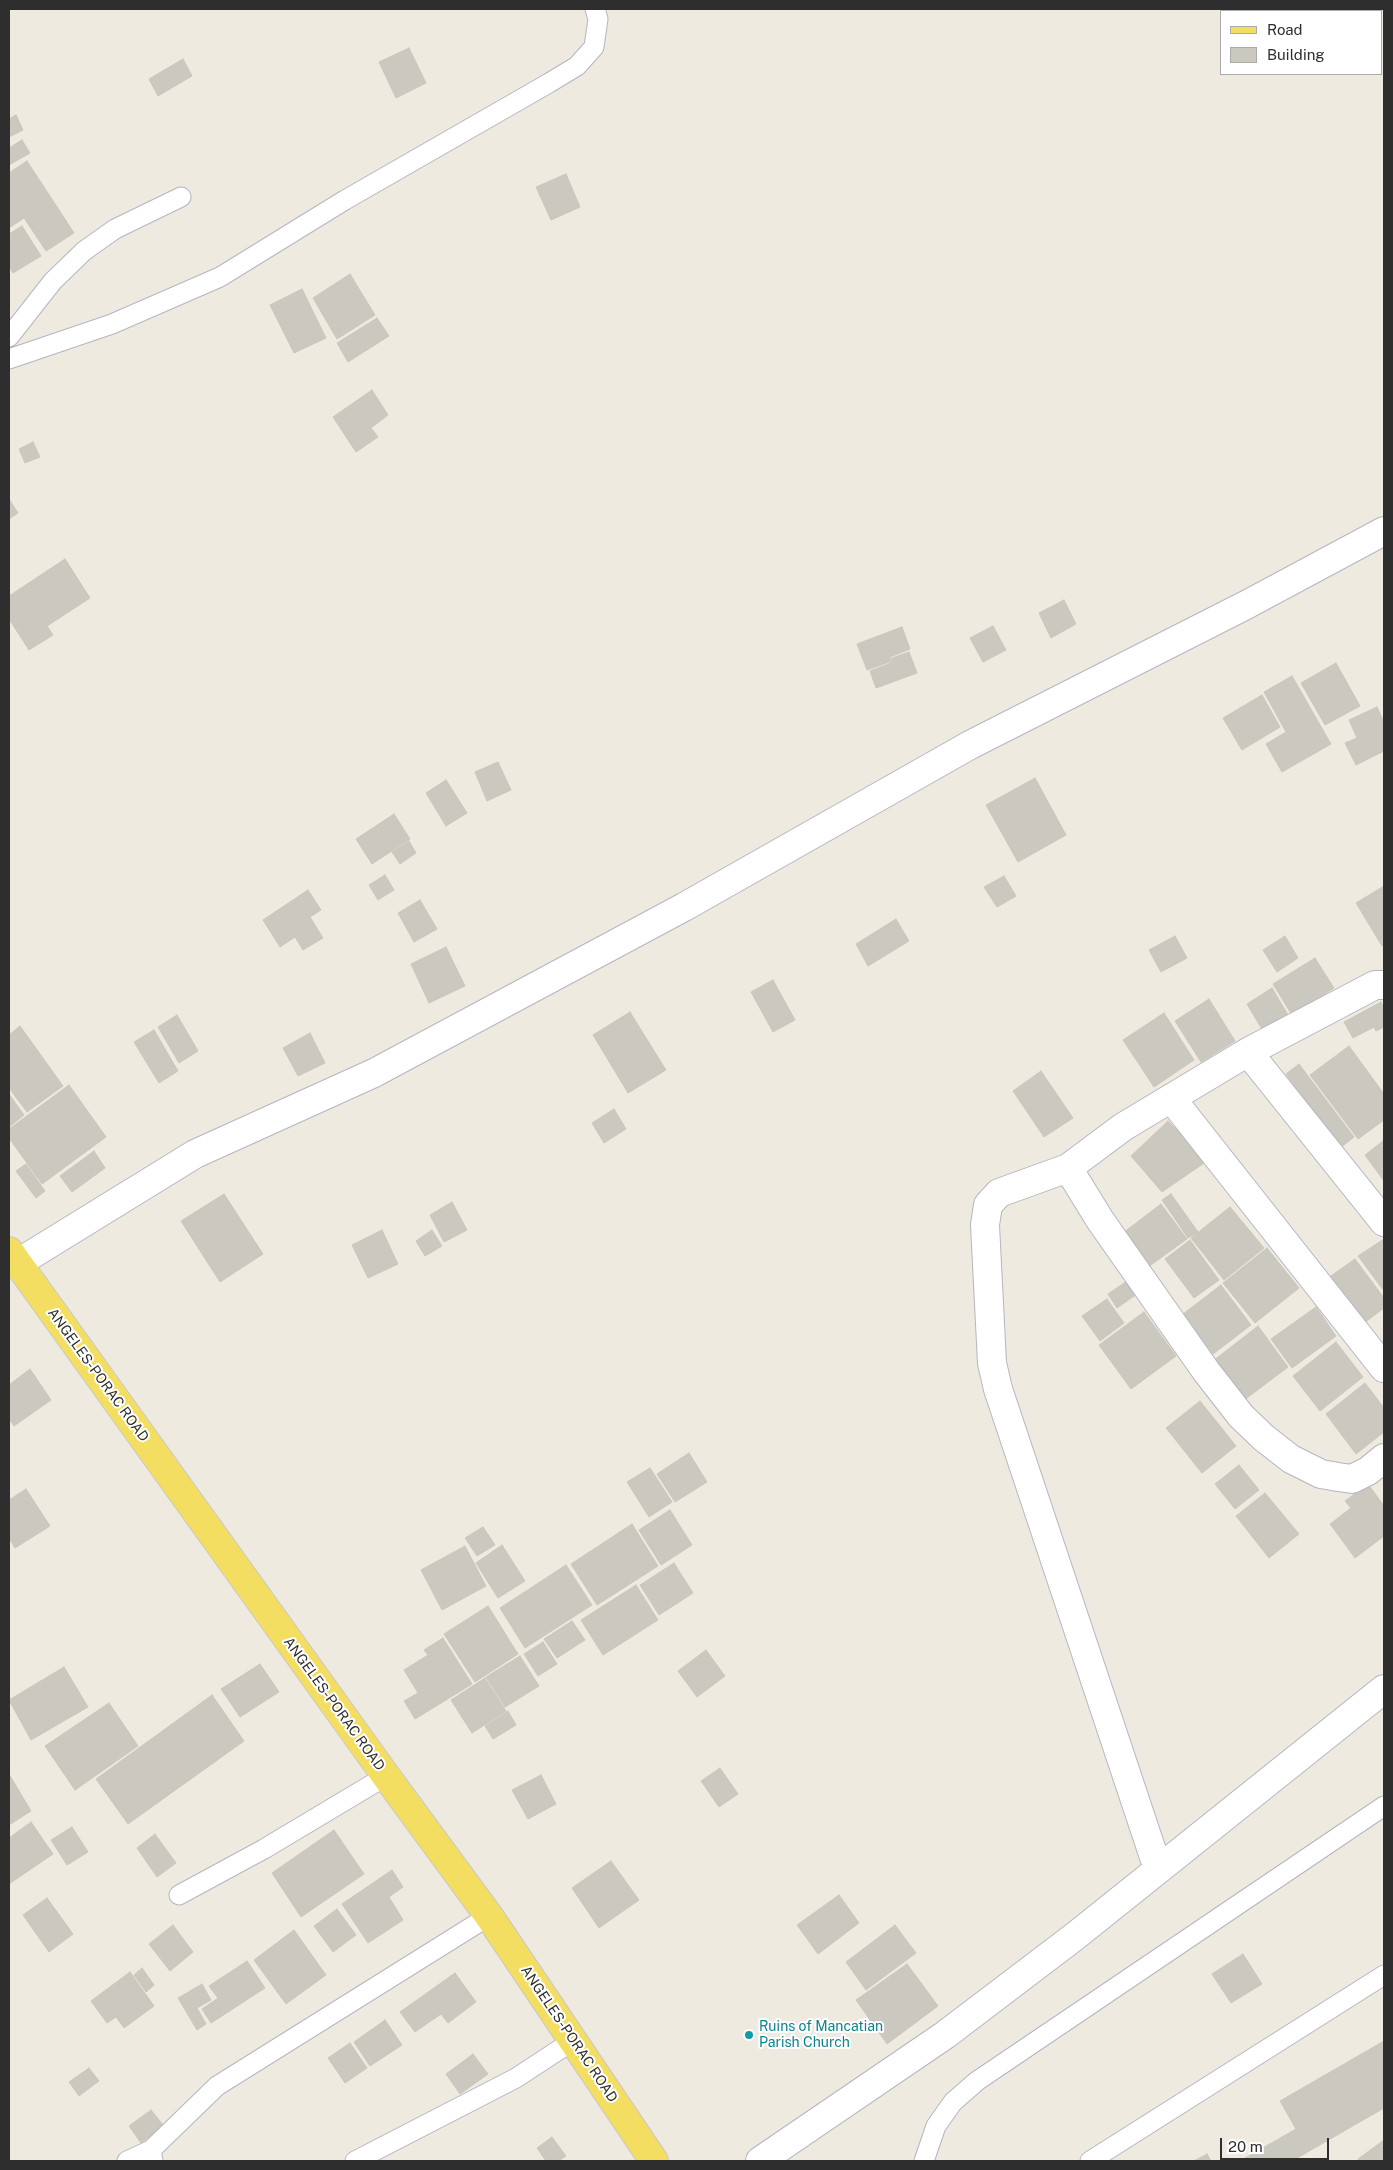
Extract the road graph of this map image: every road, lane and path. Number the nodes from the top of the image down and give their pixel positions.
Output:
1 (595, 9) edge
2 (180, 197) dead end
3 (9, 338) edge
4 (9, 359) edge
5 (1384, 531) edge
6 (1384, 985) edge
7 (1248, 1052) junction
8 (1171, 1098) junction
9 (1068, 1168) junction
10 (1384, 1222) edge
11 (13, 1257) edge
12 (1384, 1368) edge
13 (1384, 1458) edge
14 (1384, 1689) edge
15 (386, 1776) junction
16 (1384, 1806) edge
17 (1158, 1869) junction
18 (179, 1895) dead end
19 (489, 1916) junction
20 (1384, 1975) edge
21 (574, 2040) junction
22 (152, 2156) edge
23 (127, 2161) edge
24 (355, 2161) edge
25 (654, 2161) edge
26 (760, 2161) edge
27 (924, 2161) edge
28 (1090, 2161) edge

1 - 4 lane
2 - 3 lane
5 - 11 street
6 - 7 street
7 - 8 street
7 - 10 street
8 - 9 street
8 - 12 street
9 - 13 street
9 - 17 street
11 - 15 main road, ANGELES-PORAC ROAD
14 - 17 street
15 - 18 lane
15 - 19 main road, ANGELES-PORAC ROAD
16 - 27 lane
17 - 26 street
19 - 21 main road, ANGELES-PORAC ROAD
19 - 22 lane
20 - 28 lane
21 - 24 lane
21 - 25 main road, ANGELES-PORAC ROAD
22 - 23 lane

